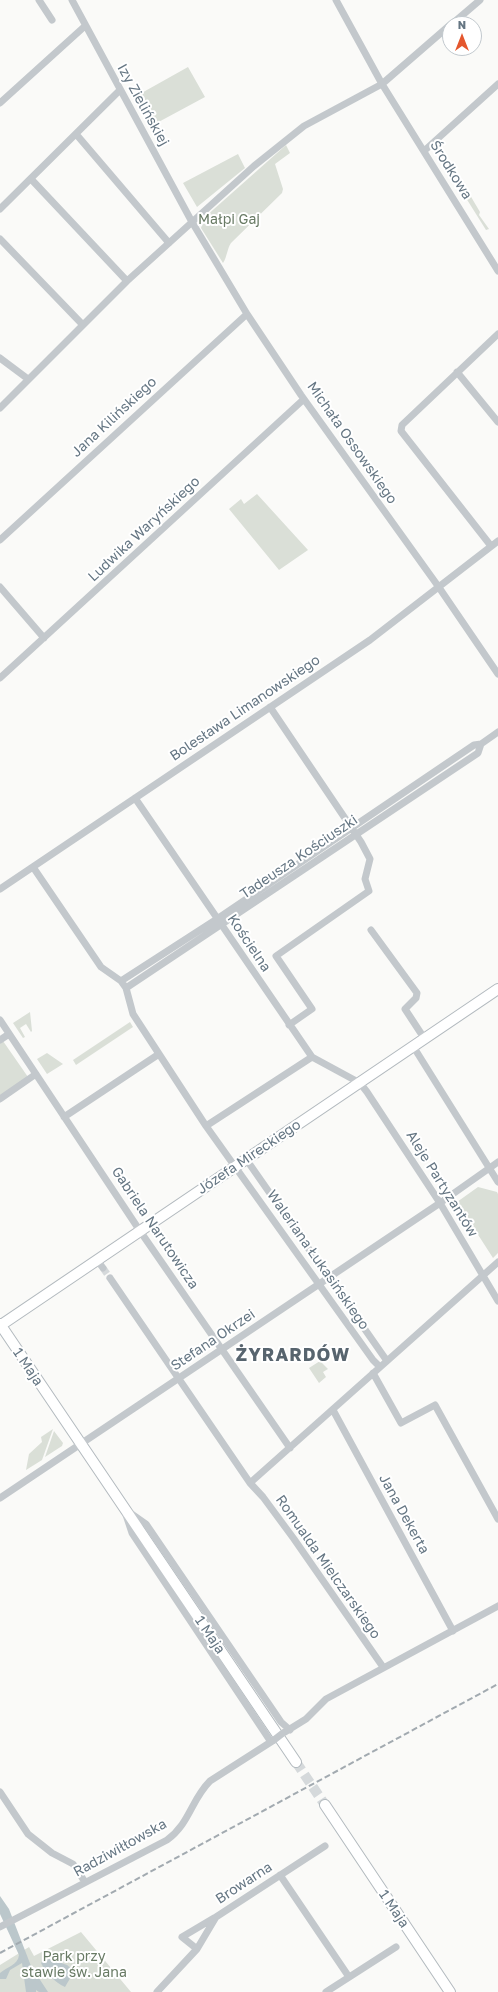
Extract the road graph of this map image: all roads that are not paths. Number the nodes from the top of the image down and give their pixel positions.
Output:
1 (39, 0) edge
2 (72, 0) edge
3 (336, 0) edge
4 (480, 0) edge
5 (461, 16) edge
6 (52, 20) dead end
7 (85, 26) junction
8 (442, 33) edge
9 (382, 84) junction
10 (498, 84) edge
11 (120, 90) junction
12 (0, 103) edge
13 (76, 134) junction
14 (424, 151) junction
15 (31, 179) junction
16 (0, 209) edge
17 (192, 222) junction
18 (0, 239) edge
19 (169, 243) junction
20 (498, 271) edge
21 (127, 280) junction
22 (247, 314) junction
23 (82, 324) junction
24 (498, 334) edge
25 (0, 358) edge
26 (457, 372) junction
27 (28, 379) junction
28 (304, 399) junction
29 (0, 408) edge
30 (498, 422) edge
31 (0, 540) edge
32 (498, 541) edge
33 (491, 546) junction
34 (438, 586) junction
35 (0, 587) edge
36 (44, 638) junction
37 (498, 674) edge
38 (0, 678) edge
39 (270, 707) junction
40 (498, 732) edge
41 (481, 744) junction
42 (135, 798) junction
43 (351, 828) junction
44 (356, 835) junction
45 (33, 867) junction
46 (0, 889) edge
47 (217, 919) junction
48 (222, 925) junction
49 (371, 930) dead end
50 (121, 981) junction
51 (126, 988) junction
52 (498, 989) edge
53 (0, 1020) edge
54 (289, 1025) junction
55 (9, 1034) junction
56 (424, 1038) junction
57 (0, 1040) edge
58 (413, 1046) junction
59 (159, 1054) junction
60 (312, 1057) junction
61 (36, 1074) junction
62 (360, 1083) junction
63 (0, 1099) edge
64 (64, 1117) junction
65 (206, 1126) junction
66 (246, 1159) junction
67 (498, 1162) edge
68 (235, 1166) junction
69 (490, 1167) junction
70 (498, 1182) edge
71 (440, 1204) junction
72 (140, 1231) junction
73 (498, 1262) edge
74 (484, 1275) junction
75 (110, 1278) tunnel mouth
76 (328, 1278) junction
77 (319, 1285) junction
78 (498, 1302) edge
79 (0, 1325) edge
80 (222, 1349) junction
81 (387, 1361) junction
82 (380, 1367) junction
83 (374, 1373) junction
84 (179, 1378) junction
85 (333, 1410) junction
86 (81, 1444) junction
87 (290, 1448) junction
88 (250, 1483) junction
89 (0, 1498) edge
90 (124, 1508) junction
91 (498, 1519) edge
92 (498, 1606) edge
93 (453, 1631) junction
94 (383, 1667) junction
95 (286, 1732) junction
96 (272, 1741) junction
97 (296, 1762) tunnel mouth
98 (0, 1792) edge
99 (325, 1805) tunnel mouth
100 (325, 1846) dead end
101 (280, 1875) junction
102 (84, 1882) junction
103 (216, 1917) junction
104 (1, 1927) edge
105 (396, 1947) dead end
106 (197, 1948) junction
107 (349, 1977) junction
108 (158, 1991) edge
109 (326, 1992) edge
110 (450, 1992) edge

1 - 6 street
2 - 7 street, Izy Zielińskiej
3 - 9 street, Środkowa
4 - 5 street
7 - 11 street, Izy Zielińskiej
7 - 12 street
8 - 9 street
9 - 14 street, Środkowa
9 - 17 street
10 - 14 street
11 - 13 street
11 - 17 street, Izy Zielińskiej
13 - 15 street
13 - 19 street
14 - 20 street, Środkowa
15 - 16 street
15 - 21 street
17 - 19 street
17 - 22 street, Michała Ossowskiego
18 - 23 street
19 - 21 street
21 - 23 street
22 - 28 street, Michała Ossowskiego
22 - 31 street, Jana Kilińskiego
23 - 27 street
24 - 26 street
25 - 27 street
26 - 30 street
26 - 33 street
27 - 29 street
28 - 34 street, Michała Ossowskiego
28 - 36 street, Ludwika Waryńskiego
32 - 33 street, Bolesława Limanowskiego
33 - 34 street, Bolesława Limanowskiego
34 - 37 street, Michała Ossowskiego
34 - 39 street, Bolesława Limanowskiego
35 - 36 street
36 - 38 street, Ludwika Waryńskiego
39 - 42 street, Bolesława Limanowskiego
39 - 43 street
40 - 41 street, Tadeusza Kościuszki
41 - 43 street, Tadeusza Kościuszki
41 - 44 street, Tadeusza Kościuszki
42 - 45 street, Bolesława Limanowskiego
42 - 47 street, Kościelna
43 - 44 street
43 - 47 street, Tadeusza Kościuszki
44 - 48 street, Tadeusza Kościuszki
44 - 54 street
45 - 46 street, Bolesława Limanowskiego
45 - 50 street
47 - 48 street, Kościelna
47 - 50 street, Tadeusza Kościuszki
48 - 51 street, Tadeusza Kościuszki
48 - 54 street, Kościelna
49 - 56 street
50 - 51 street
51 - 59 street, Waleriana Łukasińskiego
52 - 56 street, Józefa Mireckiego
53 - 55 street, Gabriela Narutowicza
54 - 60 street, Kościelna
55 - 57 street
55 - 61 street, Gabriela Narutowicza
56 - 58 street, Józefa Mireckiego
58 - 62 street, Józefa Mireckiego
58 - 69 street
59 - 64 street
59 - 65 street, Waleriana Łukasińskiego
60 - 62 street, Kościelna
60 - 65 street
61 - 63 street
61 - 64 street, Gabriela Narutowicza
62 - 66 street, Józefa Mireckiego
62 - 71 street, Aleje Partyzantów
64 - 72 street, Gabriela Narutowicza
65 - 68 street, Waleriana Łukasińskiego
66 - 68 street, Józefa Mireckiego
66 - 76 street, Waleriana Łukasińskiego
67 - 69 street
68 - 72 street, Józefa Mireckiego
68 - 77 street, Waleriana Łukasińskiego
69 - 70 street
69 - 71 street, Stefana Okrzei
71 - 74 street, Aleje Partyzantów
71 - 76 street, Stefana Okrzei
72 - 79 street, Józefa Mireckiego
72 - 80 street, Gabriela Narutowicza
73 - 74 street
74 - 78 street, Aleje Partyzantów
74 - 81 street
75 - 84 street, Romualda Mielczarskiego
76 - 77 street, Stefana Okrzei
76 - 81 street, Waleriana Łukasińskiego
77 - 80 street, Stefana Okrzei
77 - 82 street, Waleriana Łukasińskiego
79 - 86 street, 1 Maja
80 - 84 street, Stefana Okrzei
80 - 87 street, Gabriela Narutowicza
81 - 82 street
82 - 83 street
83 - 85 street
83 - 91 street
84 - 86 street, Stefana Okrzei
84 - 88 street, Romualda Mielczarskiego
85 - 87 street
85 - 93 street, Jana Dekerta
86 - 89 street, Stefana Okrzei
86 - 90 street, 1 Maja
87 - 88 street
88 - 94 street, Romualda Mielczarskiego
90 - 95 street, 1 Maja
90 - 96 street, 1 Maja
90 - 97 street, 1 Maja
92 - 93 street, Radziwiłłowska
93 - 94 street, Radziwiłłowska
94 - 95 street, Radziwiłłowska
95 - 96 street, Radziwiłłowska, bridge
96 - 102 street, Radziwiłłowska
98 - 102 street
99 - 110 street, 1 Maja
100 - 101 street, Browarna
101 - 103 street, Browarna
101 - 107 street
102 - 104 street, Radziwiłłowska
103 - 106 street, Browarna
103 - 106 street
105 - 107 street
106 - 108 street, Browarna
107 - 109 street

